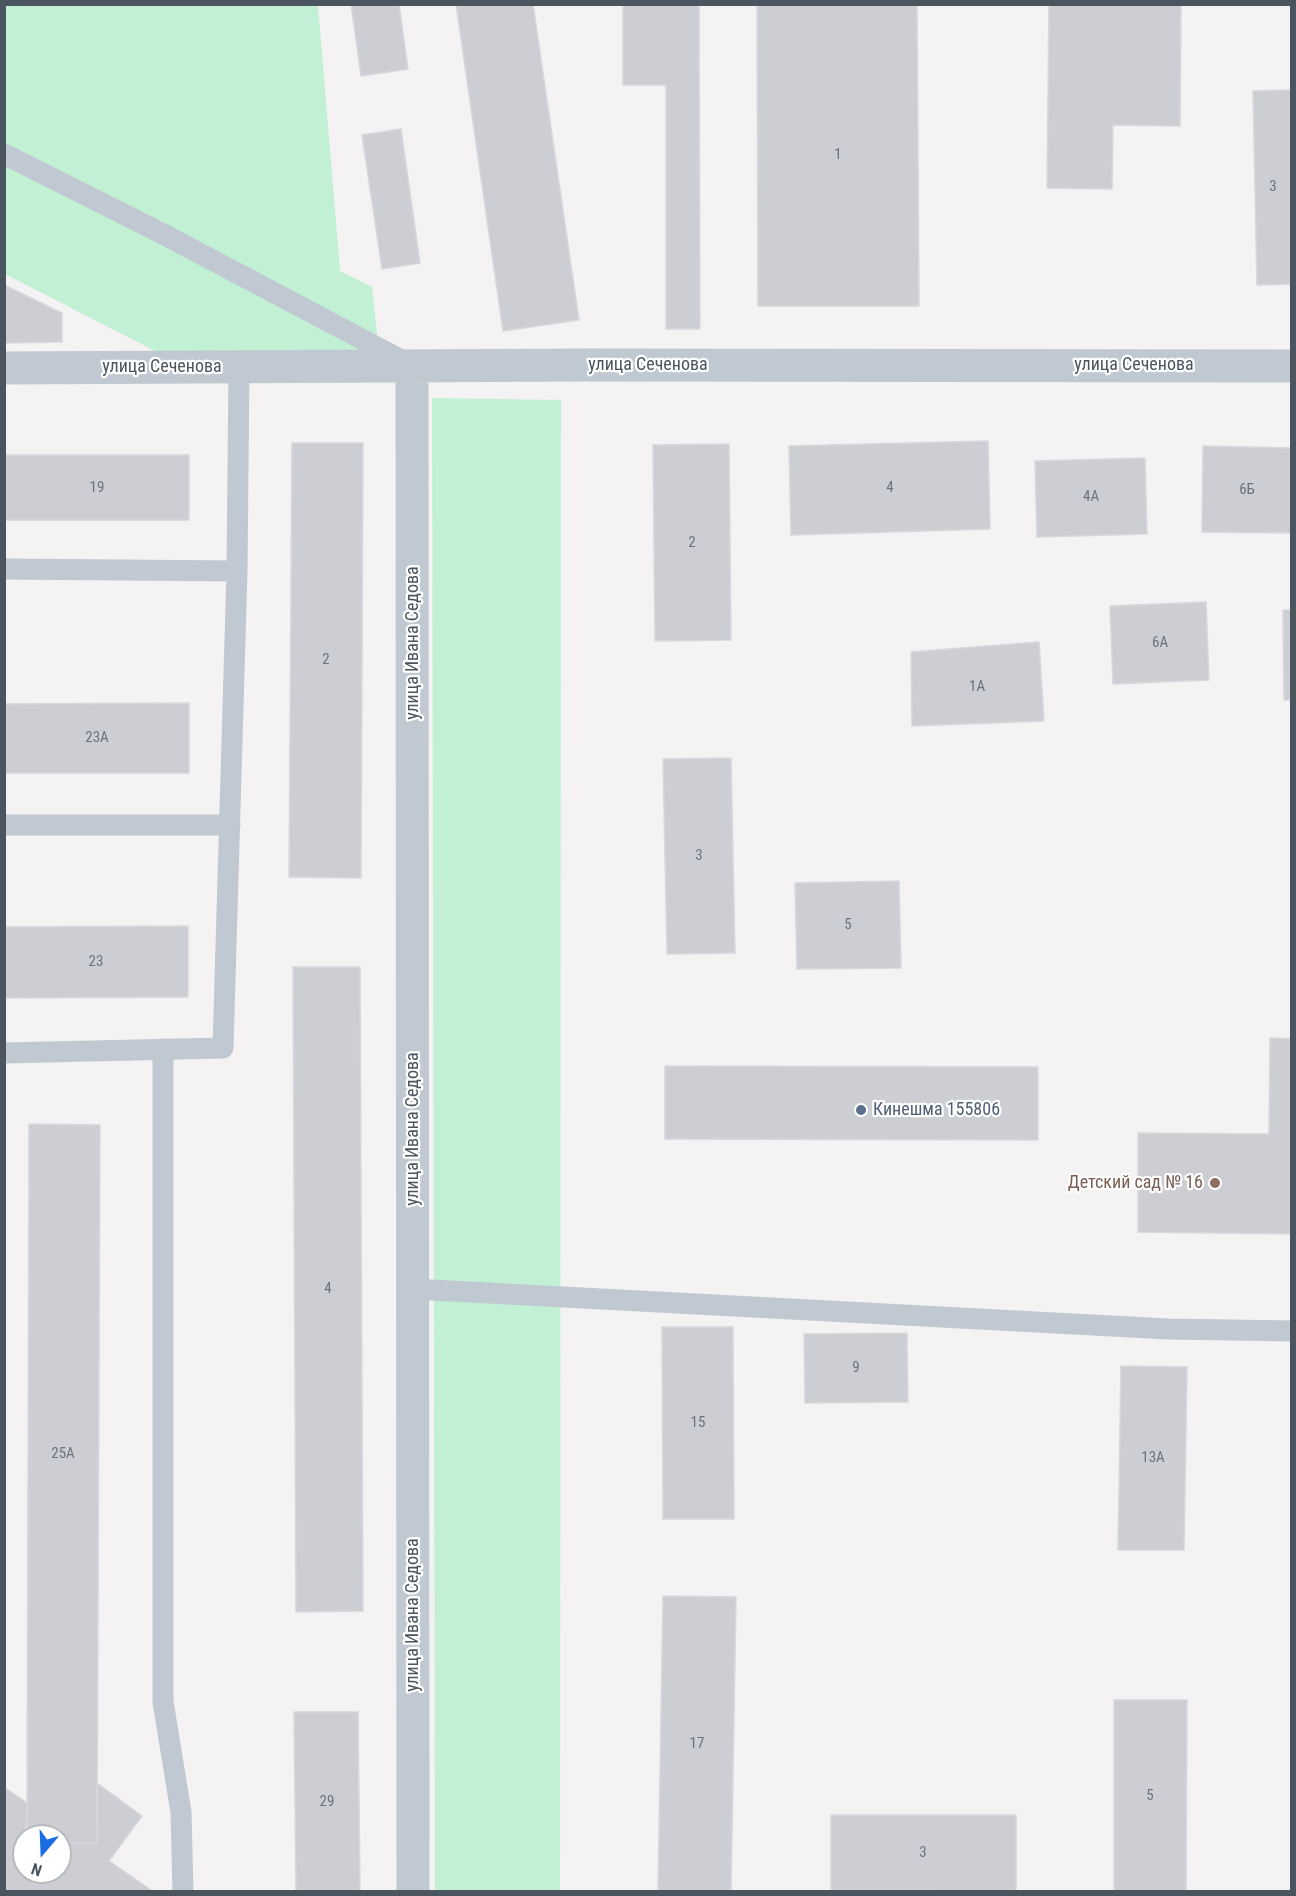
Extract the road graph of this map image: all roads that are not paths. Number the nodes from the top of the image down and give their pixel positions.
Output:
1 (4, 154) edge
2 (412, 366) junction
3 (1292, 366) edge
4 (239, 367) junction
5 (4, 368) edge
6 (4, 569) edge
7 (237, 571) junction
8 (4, 825) edge
9 (230, 825) junction
10 (163, 1049) junction
11 (4, 1053) edge
12 (413, 1289) junction
13 (1292, 1331) edge
14 (183, 1892) edge
15 (413, 1892) edge

1 - 2 lane
2 - 3 street, улица Сеченова
2 - 4 street, улица Сеченова
2 - 12 street, улица Ивана Седова
4 - 5 street, улица Сеченова
4 - 7 lane
6 - 7 lane
7 - 9 lane
8 - 9 lane
9 - 10 lane
10 - 11 lane
10 - 14 lane
12 - 13 lane
12 - 15 street, улица Ивана Седова

